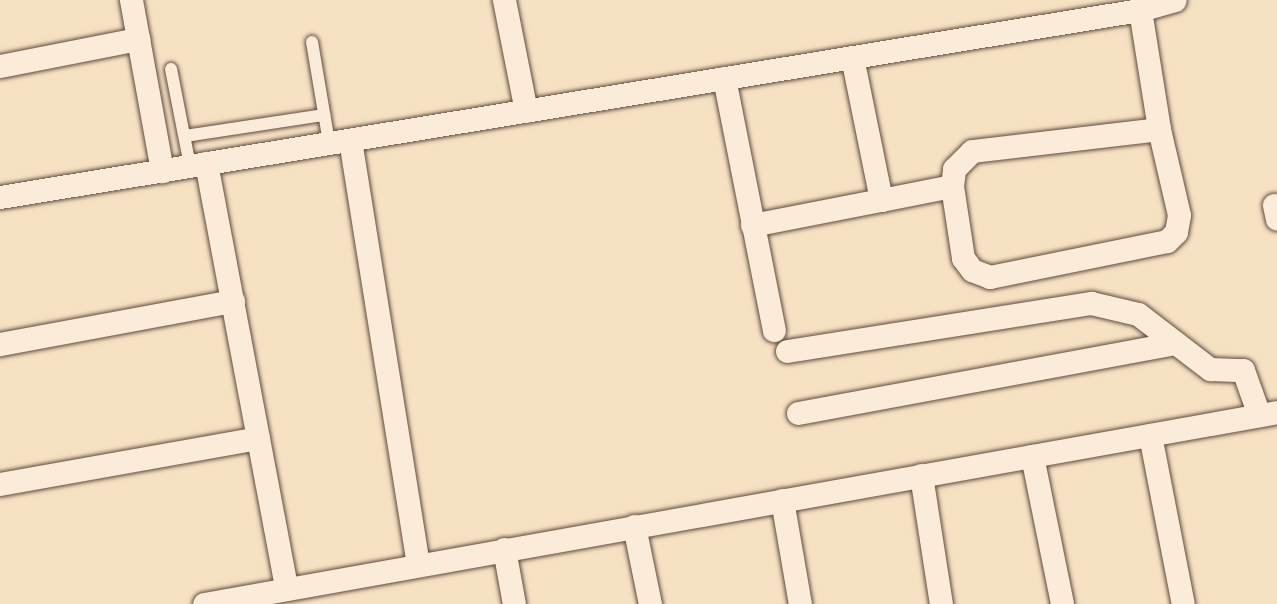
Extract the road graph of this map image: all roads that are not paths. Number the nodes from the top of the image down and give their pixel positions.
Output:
1 (131, 0) edge
2 (504, 0) edge
3 (1175, 0) edge
4 (1140, 9) junction
5 (138, 39) junction
6 (312, 42) dead end
7 (852, 57) junction
8 (0, 66) edge
9 (171, 69) dead end
10 (724, 78) junction
11 (526, 111) junction
12 (324, 115) junction
13 (1159, 129) junction
14 (185, 136) junction
15 (339, 142) junction
16 (198, 165) junction
17 (162, 171) junction
18 (952, 186) junction
19 (0, 197) edge
20 (881, 200) junction
21 (752, 225) junction
22 (233, 301) junction
23 (775, 330) dead end
24 (1176, 343) junction
25 (0, 344) edge
26 (787, 351) dead end
27 (798, 412) dead end
28 (1268, 414) edge
29 (1150, 435) junction
30 (258, 438) junction
31 (1032, 456) junction
32 (921, 475) junction
33 (0, 484) edge
34 (782, 500) junction
35 (634, 526) junction
36 (504, 549) junction
37 (418, 564) junction
38 (286, 588) junction
39 (204, 604) edge
40 (514, 604) edge
41 (650, 604) edge
42 (800, 604) edge
43 (941, 604) edge
44 (1062, 604) edge
45 (1183, 604) edge

1 - 5 street
2 - 11 street
3 - 4 street
4 - 7 street
4 - 13 street
5 - 8 street
5 - 17 street
6 - 12 lane
7 - 10 street
7 - 20 street
9 - 14 lane
10 - 11 street
10 - 21 street
11 - 15 street
12 - 14 lane
12 - 15 lane
13 - 18 street
13 - 18 street
14 - 16 lane
15 - 16 street
15 - 37 street
16 - 17 street
16 - 22 street
17 - 19 street
18 - 20 street
20 - 21 street
21 - 23 street
22 - 25 street
22 - 30 street
24 - 26 street
24 - 27 street
24 - 28 street
28 - 29 street
29 - 31 street
29 - 45 street
30 - 33 street
30 - 38 street
31 - 32 street
31 - 44 street
32 - 34 street
32 - 43 street
34 - 35 street
34 - 42 street
35 - 36 street
35 - 41 street
36 - 37 street
36 - 40 street
37 - 38 street
38 - 39 street

